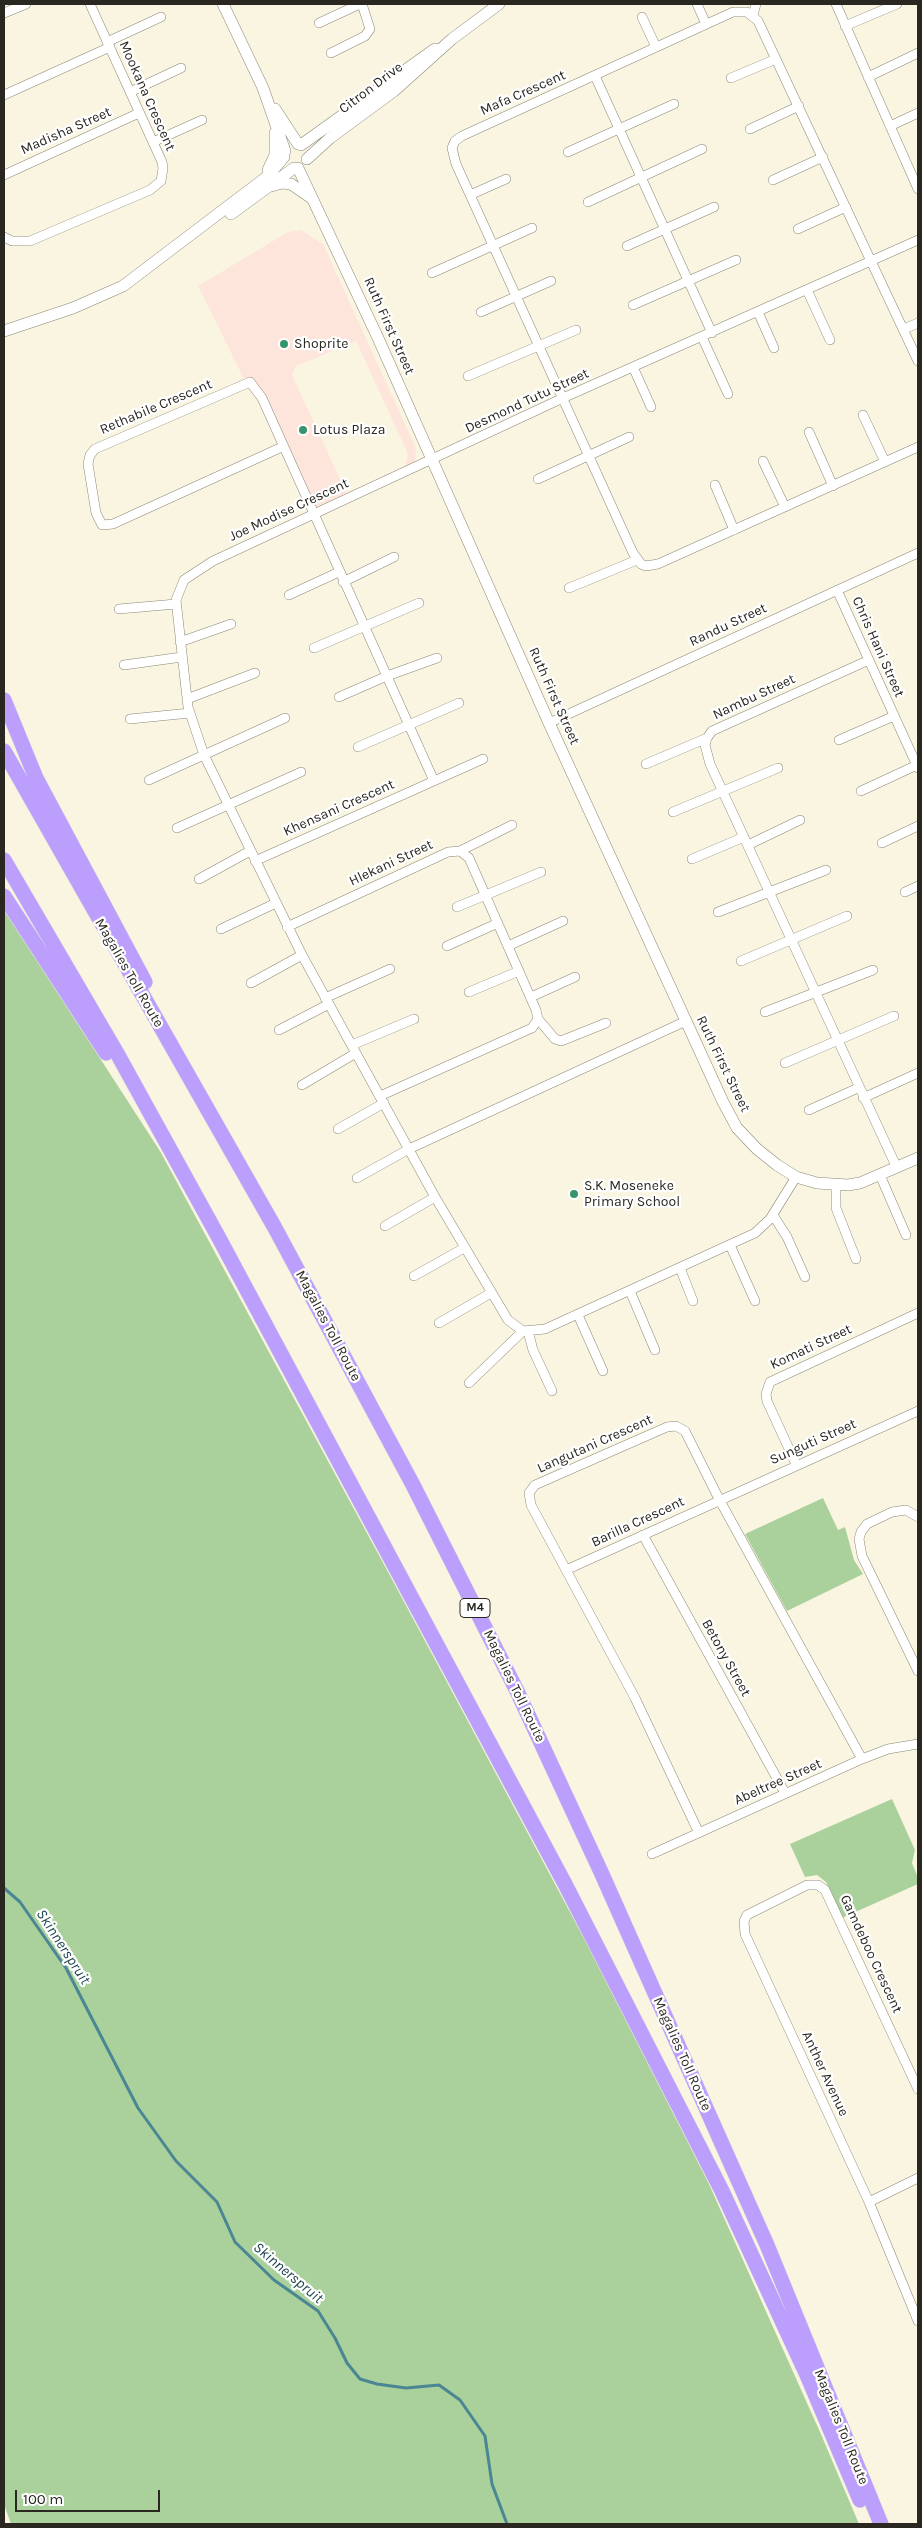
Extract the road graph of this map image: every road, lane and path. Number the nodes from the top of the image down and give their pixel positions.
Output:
1 (26, 4) edge
2 (90, 4) edge
3 (223, 4) edge
4 (361, 4) edge
5 (499, 4) edge
6 (697, 4) edge
7 (756, 4) edge
8 (836, 4) edge
9 (897, 4) edge
10 (4, 13) edge
11 (753, 15) junction
12 (161, 17) dead end
13 (642, 17) dead end
14 (319, 22) dead end
15 (706, 24) junction
16 (845, 26) junction
17 (452, 39) junction
18 (108, 44) junction
19 (656, 48) junction
20 (331, 52) dead end
21 (918, 53) edge
22 (776, 59) junction
23 (181, 68) dead end
24 (595, 76) junction
25 (868, 77) junction
26 (731, 78) dead end
27 (262, 88) junction
28 (130, 92) junction
29 (4, 95) edge
30 (674, 104) dead end
31 (798, 106) junction
32 (918, 112) edge
33 (139, 113) junction
34 (272, 114) junction
35 (202, 120) dead end
36 (890, 126) junction
37 (619, 129) junction
38 (750, 130) dead end
39 (152, 142) junction
40 (299, 145) junction
41 (702, 149) dead end
42 (568, 152) dead end
43 (285, 154) junction
44 (822, 156) junction
45 (308, 160) junction
46 (296, 168) junction
47 (4, 175) edge
48 (641, 177) junction
49 (916, 177) edge
50 (506, 179) dead end
51 (773, 180) dead end
52 (264, 184) junction
53 (918, 189) edge
54 (470, 195) junction
55 (313, 199) junction
56 (588, 202) dead end
57 (714, 207) dead end
58 (846, 207) junction
59 (532, 228) dead end
60 (665, 229) junction
61 (798, 229) dead end
62 (4, 237) edge
63 (918, 240) edge
64 (493, 245) junction
65 (628, 246) dead end
66 (736, 260) dead end
67 (872, 261) junction
68 (432, 273) dead end
69 (551, 281) dead end
70 (689, 281) junction
71 (807, 290) junction
72 (516, 296) junction
73 (634, 305) dead end
74 (481, 312) dead end
75 (758, 312) junction
76 (57, 314) junction
77 (918, 323) edge
78 (904, 329) junction
79 (4, 330) edge
80 (576, 330) dead end
81 (712, 333) junction
82 (4, 337) edge
83 (702, 337) junction
84 (830, 340) dead end
85 (539, 347) junction
86 (774, 348) dead end
87 (918, 362) edge
88 (634, 367) junction
89 (468, 376) dead end
90 (728, 394) dead end
91 (563, 398) junction
92 (651, 408) dead end
93 (863, 415) dead end
94 (809, 432) dead end
95 (629, 437) dead end
96 (282, 447) junction
97 (918, 447) edge
98 (589, 456) junction
99 (432, 461) junction
100 (763, 461) dead end
101 (885, 462) junction
102 (538, 479) dead end
103 (715, 485) dead end
104 (833, 486) junction
105 (785, 507) junction
106 (313, 515) junction
107 (734, 530) junction
108 (918, 552) edge
109 (394, 558) dead end
110 (637, 560) junction
111 (339, 572) junction
112 (344, 582) junction
113 (569, 588) dead end
114 (838, 590) junction
115 (289, 595) dead end
116 (419, 603) dead end
117 (176, 604) junction
118 (119, 609) dead end
119 (231, 624) dead end
120 (364, 627) junction
121 (180, 642) junction
122 (314, 648) dead end
123 (182, 657) junction
124 (437, 658) dead end
125 (869, 660) junction
126 (124, 665) dead end
127 (255, 673) dead end
128 (386, 676) junction
129 (339, 698) dead end
130 (188, 699) junction
131 (4, 700) edge
132 (459, 703) dead end
133 (190, 713) junction
134 (894, 716) junction
135 (285, 718) dead end
136 (130, 719) dead end
137 (550, 723) junction
138 (409, 726) junction
139 (707, 738) junction
140 (839, 740) dead end
141 (358, 747) dead end
142 (4, 751) edge
143 (204, 755) junction
144 (483, 759) dead end
145 (646, 764) dead end
146 (918, 767) edge
147 (778, 768) dead end
148 (301, 772) dead end
149 (149, 780) dead end
150 (434, 781) junction
151 (861, 791) dead end
152 (724, 793) junction
153 (228, 805) junction
154 (673, 812) dead end
155 (800, 820) dead end
156 (512, 825) dead end
157 (918, 826) edge
158 (177, 828) dead end
159 (746, 841) junction
160 (882, 843) dead end
161 (250, 851) junction
162 (460, 851) junction
163 (692, 859) dead end
164 (4, 860) edge
165 (255, 861) junction
166 (826, 870) dead end
167 (541, 872) dead end
168 (199, 879) dead end
169 (918, 886) edge
170 (905, 892) dead end
171 (769, 893) junction
172 (4, 896) edge
173 (486, 896) junction
174 (276, 903) junction
175 (457, 908) dead end
176 (718, 912) dead end
177 (847, 916) dead end
178 (563, 921) dead end
179 (498, 923) junction
180 (287, 927) junction
181 (221, 929) dead end
182 (791, 940) junction
183 (447, 946) dead end
184 (508, 946) junction
185 (302, 955) junction
186 (741, 961) dead end
187 (390, 969) dead end
188 (873, 970) dead end
189 (519, 971) junction
190 (575, 977) dead end
191 (251, 982) dead end
192 (469, 992) dead end
193 (815, 992) junction
194 (531, 997) junction
195 (327, 1001) junction
196 (764, 1012) dead end
197 (894, 1016) dead end
198 (414, 1019) dead end
199 (538, 1019) junction
200 (686, 1021) junction
201 (606, 1023) dead end
202 (279, 1030) dead end
203 (836, 1040) junction
204 (354, 1049) junction
205 (785, 1063) dead end
206 (918, 1073) edge
207 (302, 1085) dead end
208 (858, 1088) junction
209 (863, 1098) junction
210 (382, 1100) junction
211 (809, 1110) dead end
212 (338, 1129) dead end
213 (409, 1149) junction
214 (918, 1158) edge
215 (897, 1168) junction
216 (880, 1175) junction
217 (796, 1177) junction
218 (357, 1178) dead end
219 (836, 1185) junction
220 (435, 1198) junction
221 (773, 1215) junction
222 (385, 1226) dead end
223 (274, 1228) junction
224 (906, 1235) dead end
225 (219, 1238) junction
226 (730, 1245) junction
227 (464, 1248) junction
228 (856, 1258) dead end
229 (680, 1268) junction
230 (414, 1276) dead end
231 (805, 1277) dead end
232 (630, 1292) junction
233 (491, 1293) junction
234 (693, 1301) dead end
235 (755, 1301) dead end
236 (918, 1313) edge
237 (578, 1315) junction
238 (440, 1322) dead end
239 (526, 1331) junction
240 (655, 1350) dead end
241 (604, 1371) dead end
242 (469, 1383) dead end
243 (552, 1390) dead end
244 (918, 1411) edge
245 (796, 1464) junction
246 (719, 1499) junction
247 (918, 1517) edge
248 (643, 1535) junction
249 (566, 1570) junction
250 (918, 1671) edge
251 (918, 1744) edge
252 (862, 1759) junction
253 (785, 1793) junction
254 (699, 1833) junction
255 (652, 1854) dead end
256 (822, 1887) joint
257 (918, 2089) edge
258 (918, 2178) edge
259 (869, 2202) junction
260 (918, 2321) edge
261 (870, 2524) edge
262 (881, 2524) edge

1 - 10 street
2 - 18 street, Mookana Crescent
3 - 27 street
4 - 14 street
4 - 20 street
5 - 17 street, Citron Drive
6 - 15 street
7 - 11 street
8 - 16 street
9 - 16 street
11 - 15 street, Mafa Crescent
11 - 22 street
12 - 18 street
13 - 19 street
15 - 19 street, Mafa Crescent
16 - 25 street
17 - 40 street, Citron Drive
17 - 45 street, Citron Drive
18 - 28 street, Mookana Crescent
18 - 29 street
19 - 24 street, Mafa Crescent
21 - 25 street
22 - 26 street
22 - 31 street
23 - 28 street
24 - 37 street
24 - 54 street, Mafa Crescent
25 - 36 street
27 - 34 street
27 - 40 street
28 - 33 street, Mookana Crescent
30 - 37 street
31 - 38 street
31 - 44 street
32 - 36 street
33 - 39 street, Mookana Crescent
33 - 47 street, Madisha Street
34 - 43 street
34 - 52 street
35 - 39 street
36 - 49 street
37 - 42 street
37 - 48 street
39 - 62 street, Mookana Crescent
40 - 43 street, Citron Drive
40 - 45 street
41 - 48 street
43 - 46 street
43 - 52 street, Citron Drive
44 - 51 street
44 - 58 street
45 - 46 street, Citron Drive
46 - 52 street, Citron Drive
46 - 55 street, Ruth First Street
48 - 56 street
48 - 60 street
49 - 53 street
50 - 54 street
52 - 55 street
52 - 76 street, Citron Drive
54 - 64 street, Mafa Crescent
55 - 99 street, Ruth First Street
57 - 60 street
58 - 61 street
58 - 67 street
59 - 64 street
60 - 65 street
60 - 70 street
63 - 67 street, Desmond Tutu Street
64 - 68 street
64 - 72 street, Mafa Crescent
66 - 70 street
67 - 71 street, Desmond Tutu Street
67 - 78 street
69 - 72 street
70 - 73 street
70 - 81 street
71 - 75 street, Desmond Tutu Street
71 - 84 street
72 - 74 street
72 - 85 street, Mafa Crescent
75 - 81 street, Desmond Tutu Street
75 - 86 street
76 - 79 street, Citron Drive
76 - 82 street, Citron Drive
77 - 78 street
78 - 87 street
80 - 85 street
81 - 83 street, Desmond Tutu Street
83 - 88 street, Desmond Tutu Street
83 - 90 street
85 - 89 street
85 - 91 street, Mafa Crescent
88 - 91 street, Desmond Tutu Street
88 - 92 street
91 - 98 street, Mafa Crescent
91 - 99 street, Desmond Tutu Street
93 - 101 street
94 - 104 street
95 - 98 street
96 - 96 street, Rethabile Crescent
96 - 106 street, Rethabile Crescent
97 - 101 street
98 - 102 street
98 - 110 street, Mafa Crescent
99 - 106 street, Joe Modise Crescent
99 - 137 street, Ruth First Street
100 - 105 street
101 - 104 street
103 - 107 street
104 - 105 street
105 - 107 street
106 - 111 street
106 - 117 street, Joe Modise Crescent
107 - 110 street
108 - 114 street, Randu Street
109 - 112 street
110 - 113 street
111 - 112 street
111 - 115 street
112 - 120 street
114 - 125 street, Chris Hani Street
114 - 137 street, Randu Street
116 - 120 street
117 - 118 street
117 - 121 street, Joe Modise Crescent
119 - 121 street
120 - 122 street
120 - 128 street
121 - 123 street, Joe Modise Crescent
123 - 126 street
123 - 130 street, Joe Modise Crescent
124 - 128 street
125 - 134 street, Chris Hani Street
125 - 139 street, Nambu Street
127 - 130 street
128 - 129 street
128 - 138 street
130 - 133 street, Joe Modise Crescent
131 - 223 highway
132 - 138 street
133 - 136 street
133 - 143 street, Joe Modise Crescent
134 - 140 street, Chris Hani Street
134 - 146 street, Chris Hani Street
135 - 143 street
137 - 200 street, Ruth First Street
138 - 141 street
138 - 150 street
139 - 145 street
139 - 152 street, Nambu Street
142 - 223 highway, Magalies Toll Route / M4
143 - 149 street
143 - 153 street, Joe Modise Crescent
144 - 150 street, Khensani Crescent
146 - 151 street, Chris Hani Street
147 - 152 street
148 - 153 street
150 - 165 street, Khensani Crescent
152 - 154 street
152 - 159 street, Nambu Street
153 - 158 street
153 - 161 street, Joe Modise Crescent
155 - 159 street
156 - 162 street, Hlekani Street
157 - 160 street
159 - 163 street
159 - 171 street, Nambu Street
161 - 165 street, Joe Modise Crescent
161 - 168 street
162 - 173 street
162 - 180 street, Hlekani Street
164 - 225 highway, Magalies Toll Route
165 - 174 street, Joe Modise Crescent
166 - 171 street
167 - 173 street
169 - 170 street
171 - 176 street
171 - 182 street, Nambu Street
172 - 225 highway
173 - 175 street
173 - 179 street
174 - 180 street, Joe Modise Crescent
174 - 181 street
177 - 182 street
178 - 184 street
179 - 183 street
179 - 184 street
180 - 185 street, Joe Modise Crescent
182 - 186 street
182 - 193 street, Nambu Street
184 - 189 street
185 - 191 street
185 - 195 street, Joe Modise Crescent
187 - 195 street
188 - 193 street
189 - 192 street
189 - 194 street
190 - 194 street
193 - 196 street
193 - 203 street, Nambu Street
194 - 199 street
195 - 202 street
195 - 204 street, Joe Modise Crescent
197 - 203 street
198 - 204 street
199 - 201 street
199 - 210 street
200 - 213 street
200 - 217 street, Ruth First Street
203 - 205 street
203 - 208 street, Nambu Street
204 - 207 street
204 - 210 street, Joe Modise Crescent
206 - 209 street
208 - 209 street, Nambu Street
208 - 211 street
209 - 215 street, Nambu Street
210 - 212 street
210 - 213 street, Joe Modise Crescent
213 - 218 street
213 - 220 street, Joe Modise Crescent
214 - 215 street, Ruth First Street
215 - 216 street, Ruth First Street
216 - 219 street, Ruth First Street
216 - 224 street
217 - 219 street, Ruth First Street
217 - 221 street
219 - 228 street
220 - 222 street
220 - 227 street, Joe Modise Crescent
221 - 226 street
221 - 231 street
223 - 262 highway, Magalies Toll Route / M4
225 - 261 highway, Magalies Toll Route
226 - 229 street
226 - 235 street
227 - 230 street
227 - 233 street, Joe Modise Crescent
229 - 232 street
229 - 234 street
232 - 237 street
232 - 240 street
233 - 238 street
233 - 239 street, Joe Modise Crescent
236 - 245 street, Komati Street
237 - 239 street
237 - 241 street
239 - 242 street
239 - 243 street
244 - 245 street, Sunguti Street
245 - 246 street, Sunguti Street
246 - 248 street, Barilla Crescent
246 - 249 street, Langutani Crescent
246 - 252 street
247 - 250 street
248 - 249 street, Barilla Crescent
248 - 253 street, Betony Street
249 - 254 street
251 - 252 street, Abeltree Street
252 - 253 street, Abeltree Street
253 - 254 street, Abeltree Street
254 - 255 street, Abeltree Street
256 - 257 street, Gamdeboo Crescent
256 - 259 street, Anther Avenue
258 - 259 street
259 - 260 street, Anther Avenue

